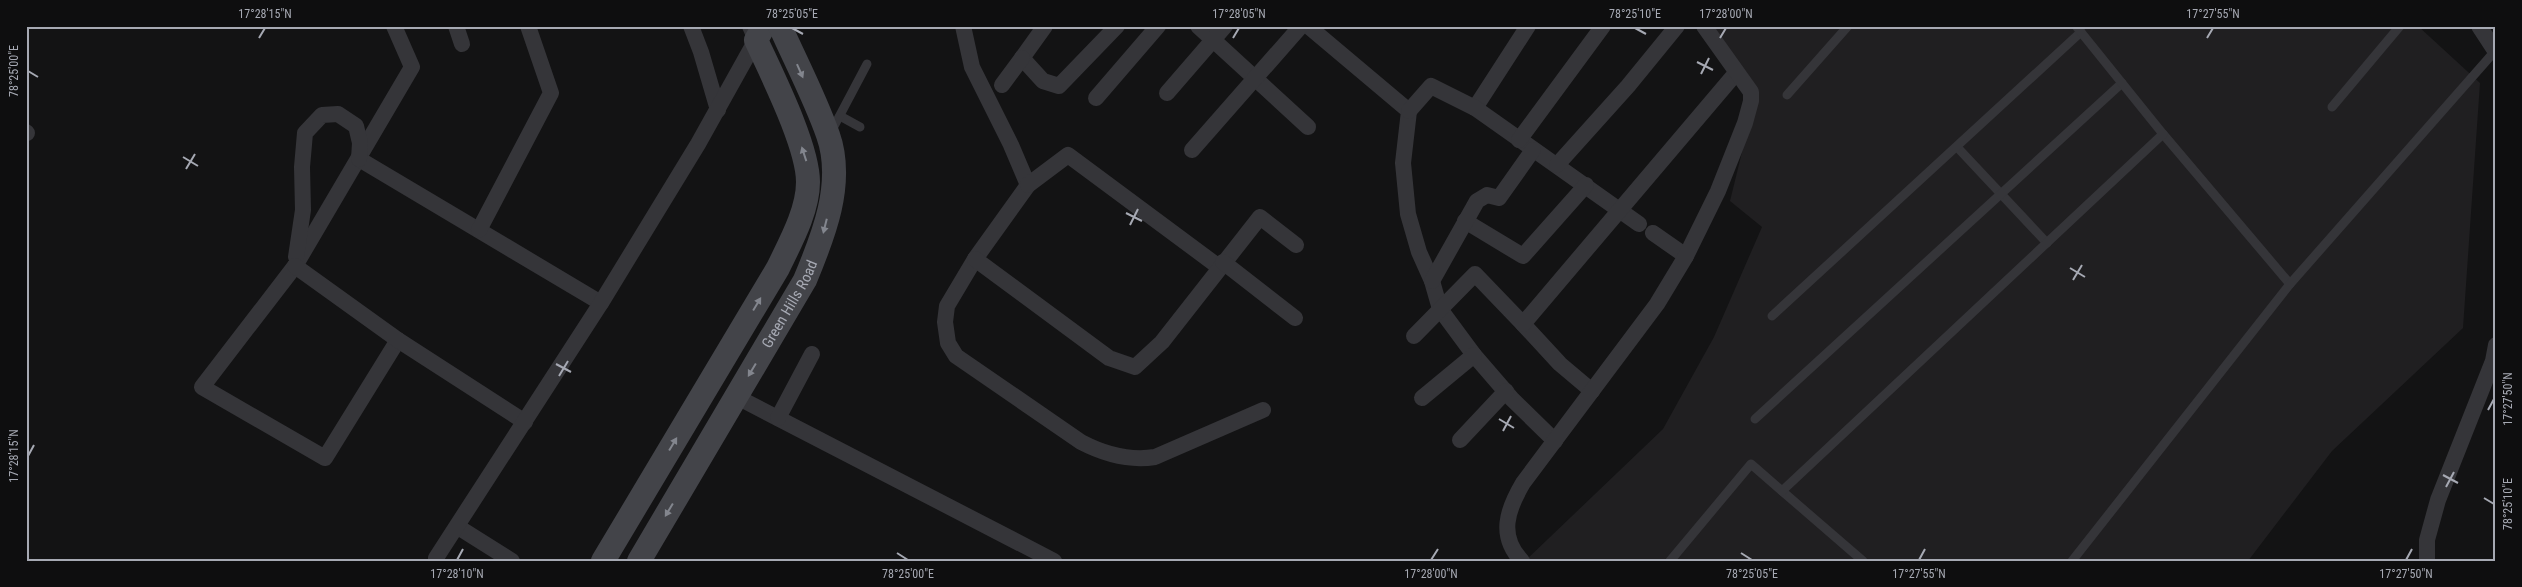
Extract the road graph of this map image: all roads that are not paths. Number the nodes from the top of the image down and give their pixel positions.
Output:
1 (394, 26) edge
2 (456, 26) edge
3 (528, 26) edge
4 (691, 26) edge
5 (780, 26) edge
6 (1045, 26) edge
7 (1117, 26) edge
8 (1158, 26) edge
9 (1198, 26) edge
10 (1225, 26) edge
11 (1301, 26) edge
12 (1308, 26) edge
13 (1528, 26) edge
14 (1603, 26) edge
15 (1677, 26) edge
16 (1704, 26) edge
17 (2400, 26) edge
18 (2479, 26) edge
19 (961, 28) edge
20 (1844, 28) edge
21 (2078, 29) edge
22 (757, 31) edge
23 (1213, 40) junction
24 (462, 44) dead end
25 (2496, 52) edge
26 (1022, 58) junction
27 (867, 64) dead end
28 (1736, 74) junction
29 (1255, 80) junction
30 (2122, 83) junction
31 (997, 92) junction
32 (1167, 93) dead end
33 (1787, 95) dead end
34 (1096, 98) dead end
35 (2332, 107) dead end
36 (1475, 108) junction
37 (718, 110) junction
38 (1409, 111) junction
39 (840, 116) junction
40 (860, 127) dead end
41 (1308, 127) dead end
42 (2163, 134) junction
43 (829, 136) junction
44 (1519, 140) junction
45 (1957, 147) junction
46 (1192, 150) dead end
47 (1533, 150) junction
48 (359, 160) junction
49 (1557, 165) junction
50 (1028, 185) junction
51 (1586, 185) junction
52 (2000, 195) junction
53 (1619, 211) junction
54 (1465, 221) junction
55 (1639, 224) dead end
56 (479, 230) junction
57 (1653, 233) dead end
58 (2046, 243) junction
59 (1296, 245) dead end
60 (1686, 256) junction
61 (975, 259) junction
62 (1221, 264) junction
63 (294, 266) junction
64 (1432, 281) junction
65 (2290, 284) junction
66 (601, 303) junction
67 (1440, 309) junction
68 (1772, 316) dead end
69 (1295, 318) dead end
70 (1523, 324) junction
71 (1414, 336) dead end
72 (398, 340) junction
73 (2496, 345) edge
74 (812, 354) dead end
75 (1474, 355) junction
76 (1506, 391) junction
77 (1592, 391) junction
78 (737, 397) junction
79 (1422, 398) dead end
80 (1263, 410) dead end
81 (778, 418) junction
82 (1755, 418) dead end
83 (525, 422) junction
84 (1460, 440) dead end
85 (1555, 441) junction
86 (1782, 491) junction
87 (458, 527) junction
88 (436, 558) dead end
89 (512, 561) edge
90 (603, 561) edge
91 (639, 561) edge
92 (1054, 561) edge
93 (1522, 561) edge
94 (1670, 561) edge
95 (1863, 561) edge
96 (2072, 561) edge
97 (2428, 561) edge

1 - 48 street
2 - 24 street
3 - 56 street
4 - 37 street
5 -> 43 street, Green Hills Road
6 - 26 street
7 - 26 street
8 - 34 street
9 - 23 street
10 - 23 street
11 - 29 street
12 - 38 street
13 - 36 street
14 - 44 street
15 - 49 street
16 - 28 street
17 - 35 lane
18 - 25 street
19 - 31 street
20 - 33 lane
21 - 30 lane
21 - 45 lane
22 - 37 street
90 -> 22 street, Green Hills Road
23 - 29 street
23 - 32 street
25 - 65 lane
26 - 31 street
27 - 39 lane
28 - 53 street
28 - 60 street
29 - 41 street
29 - 46 street
30 - 42 lane
30 - 52 lane
31 - 50 street
36 - 38 street
36 - 44 street
37 - 66 street
38 - 64 street
39 - 40 lane
39 - 43 lane
42 - 58 lane
42 - 65 lane
43 -> 78 street, Green Hills Road
44 - 47 street
45 - 52 lane
45 - 68 lane
47 - 49 street
47 - 54 street
48 - 56 street
48 - 63 street
48 - 63 street
49 - 51 street
50 - 61 street
50 - 62 street
51 - 53 street
51 - 54 street
52 - 58 lane
52 - 82 lane
53 - 55 street
53 - 70 street
54 - 64 street
56 - 66 street
57 - 60 street
58 - 86 lane
59 - 62 street
60 - 77 street
61 - 62 street
61 - 80 street
62 - 69 street
63 - 72 street
63 - 72 street
64 - 67 street
65 - 96 lane
66 - 83 street
67 - 70 street
67 - 71 street
67 - 75 street
70 - 77 street
72 - 83 street
73 - 97 street
74 - 81 street
75 - 76 street
75 - 79 street
76 - 84 street
76 - 85 street
77 - 85 street
78 - 81 street
78 -> 91 street, Green Hills Road
81 - 92 street
83 - 87 street
85 - 93 street
86 - 94 lane
86 - 95 lane
87 - 88 street
87 - 89 street

